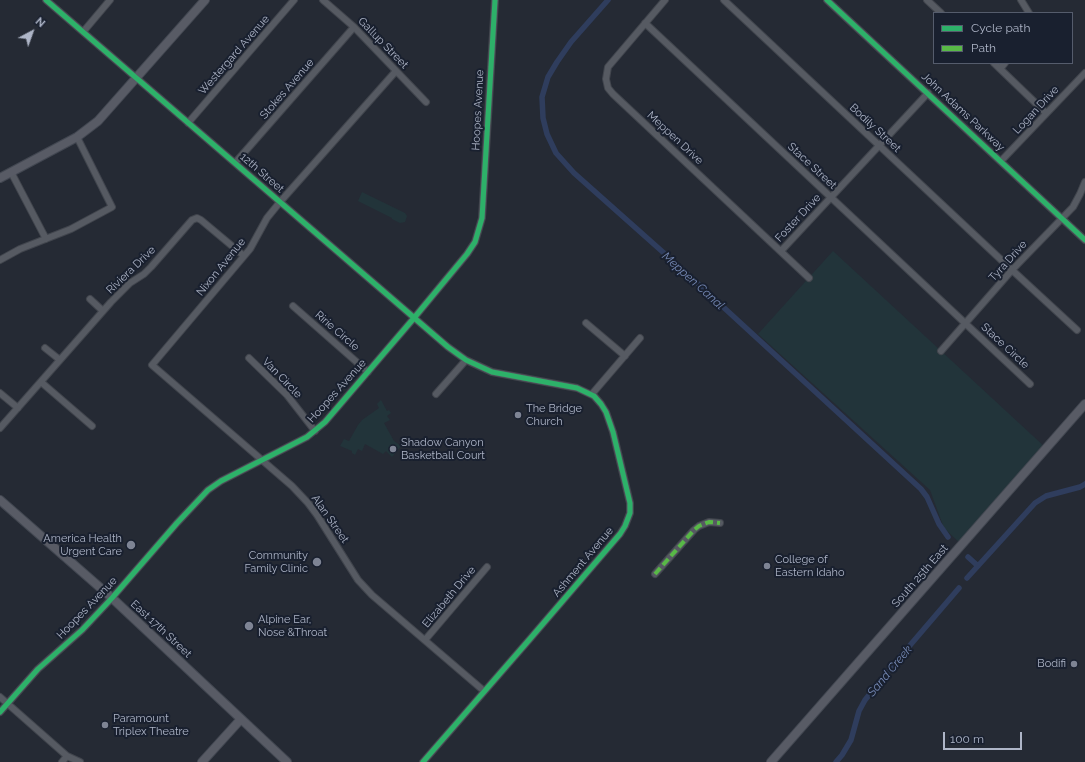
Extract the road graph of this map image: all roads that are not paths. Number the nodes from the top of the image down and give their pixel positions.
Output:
1 (46, 0) edge
2 (110, 0) edge
3 (205, 0) edge
4 (294, 0) edge
5 (323, 0) edge
6 (495, 0) edge
7 (665, 0) edge
8 (724, 0) edge
9 (827, 0) edge
10 (927, 0) edge
11 (1021, 0) edge
12 (940, 12) edge
13 (1028, 12) edge
14 (645, 23) junction
15 (354, 27) junction
16 (83, 32) junction
17 (995, 64) edge
18 (1004, 64) edge
19 (1000, 69) junction
20 (396, 71) junction
21 (1084, 77) edge
22 (136, 78) junction
23 (928, 93) junction
24 (426, 102) dead end
25 (1046, 113) junction
26 (188, 123) junction
27 (77, 137) junction
28 (880, 146) junction
29 (1001, 161) junction
30 (235, 163) junction
31 (11, 172) junction
32 (0, 178) edge
33 (1085, 182) edge
34 (831, 198) junction
35 (280, 202) junction
36 (1062, 218) junction
37 (46, 239) junction
38 (1085, 240) edge
39 (781, 252) junction
40 (244, 256) junction
41 (0, 260) edge
42 (1012, 270) junction
43 (809, 278) dead end
44 (90, 299) dead end
45 (292, 306) dead end
46 (103, 311) junction
47 (414, 318) junction
48 (586, 323) dead end
49 (966, 324) junction
50 (1077, 330) dead end
51 (640, 338) dead end
52 (45, 348) dead end
53 (941, 351) dead end
54 (625, 356) junction
55 (249, 358) dead end
56 (60, 360) junction
57 (466, 360) junction
58 (152, 365) joint
59 (368, 372) junction
60 (41, 382) junction
61 (1030, 384) dead end
62 (0, 393) edge
63 (436, 394) dead end
64 (592, 394) junction
65 (1085, 404) edge
66 (18, 408) junction
67 (92, 426) dead end
68 (0, 428) edge
69 (315, 431) junction
70 (262, 460) junction
71 (0, 500) edge
72 (720, 523) dead end
73 (487, 567) dead end
74 (655, 574) dead end
75 (112, 598) junction
76 (425, 640) junction
77 (484, 691) junction
78 (0, 697) edge
79 (7, 704) junction
80 (0, 712) edge
81 (241, 719) junction
82 (67, 756) junction
83 (62, 762) edge
84 (80, 762) edge
85 (202, 762) edge
86 (287, 762) edge
87 (423, 762) edge
88 (771, 762) edge

1 - 16 street, 12th Street
2 - 16 street
3 - 22 main road
4 - 26 street, Westergard Avenue
5 - 15 street, Gallup Street
6 - 47 street, Hoopes Avenue
7 - 14 street, Meppen Drive
8 - 28 street, Bodily Street
9 - 23 street, John Adams Parkway
10 - 12 street
11 - 13 street
14 - 34 street, Stace Street
14 - 39 street, Meppen Drive
15 - 20 street, Gallup Street
15 - 30 street, Stokes Avenue
16 - 22 street, 12th Street
17 - 19 street
18 - 19 street
19 - 25 street
20 - 24 street, Gallup Street
20 - 35 street, Nixon Avenue
21 - 25 street, Logan Drive
22 - 26 street, 12th Street
22 - 27 main road
23 - 28 street, Foster Drive
23 - 29 street, John Adams Parkway
25 - 29 street, Logan Drive
26 - 30 street, 12th Street
27 - 31 main road
27 - 37 street
28 - 34 street, Foster Drive
28 - 42 street, Bodily Street
29 - 36 street, John Adams Parkway
30 - 35 street, 12th Street
31 - 32 main road
31 - 37 street
33 - 36 street, Tyra Drive
34 - 39 street, Foster Drive
34 - 49 street, Stace Street
35 - 40 street, Nixon Avenue
35 - 47 street, 12th Street
36 - 38 street, John Adams Parkway
36 - 42 street, Tyra Drive
37 - 41 street
39 - 43 street, Meppen Drive
40 - 46 street, Riviera Drive
40 - 58 street, Nixon Avenue
42 - 49 street, Tyra Drive
42 - 50 street, Bodily Street
44 - 46 street
45 - 59 street, Ririe Circle
46 - 56 street, Riviera Drive
47 - 57 street, 12th Street
47 - 59 street, Hoopes Avenue
48 - 54 street
49 - 53 street, Tyra Drive
49 - 61 street, Stace Circle
51 - 54 street
52 - 56 street
54 - 64 street
55 - 69 street, Van Circle
56 - 60 street, Riviera Drive
57 - 63 street
57 - 64 street
58 - 70 street, Alan Street
59 - 69 street, Hoopes Avenue
60 - 66 street, Riviera Drive
60 - 67 street
62 - 66 street
64 - 77 street, Ashment Avenue
65 - 88 main road, South 25th East
66 - 68 street, Riviera Drive
69 - 70 street, Hoopes Avenue
70 - 75 street, Hoopes Avenue
70 - 76 street, Alan Street
71 - 75 main road, East 17th Street
72 - 74 street
73 - 76 street, Elizabeth Drive
75 - 79 street, Hoopes Avenue
75 - 81 main road, East 17th Street
76 - 77 street, Alan Street
77 - 87 street, Ashment Avenue
78 - 79 street
79 - 80 street, Hoopes Avenue
79 - 82 street
81 - 85 main road
81 - 86 main road, East 17th Street
82 - 83 street
82 - 84 street

